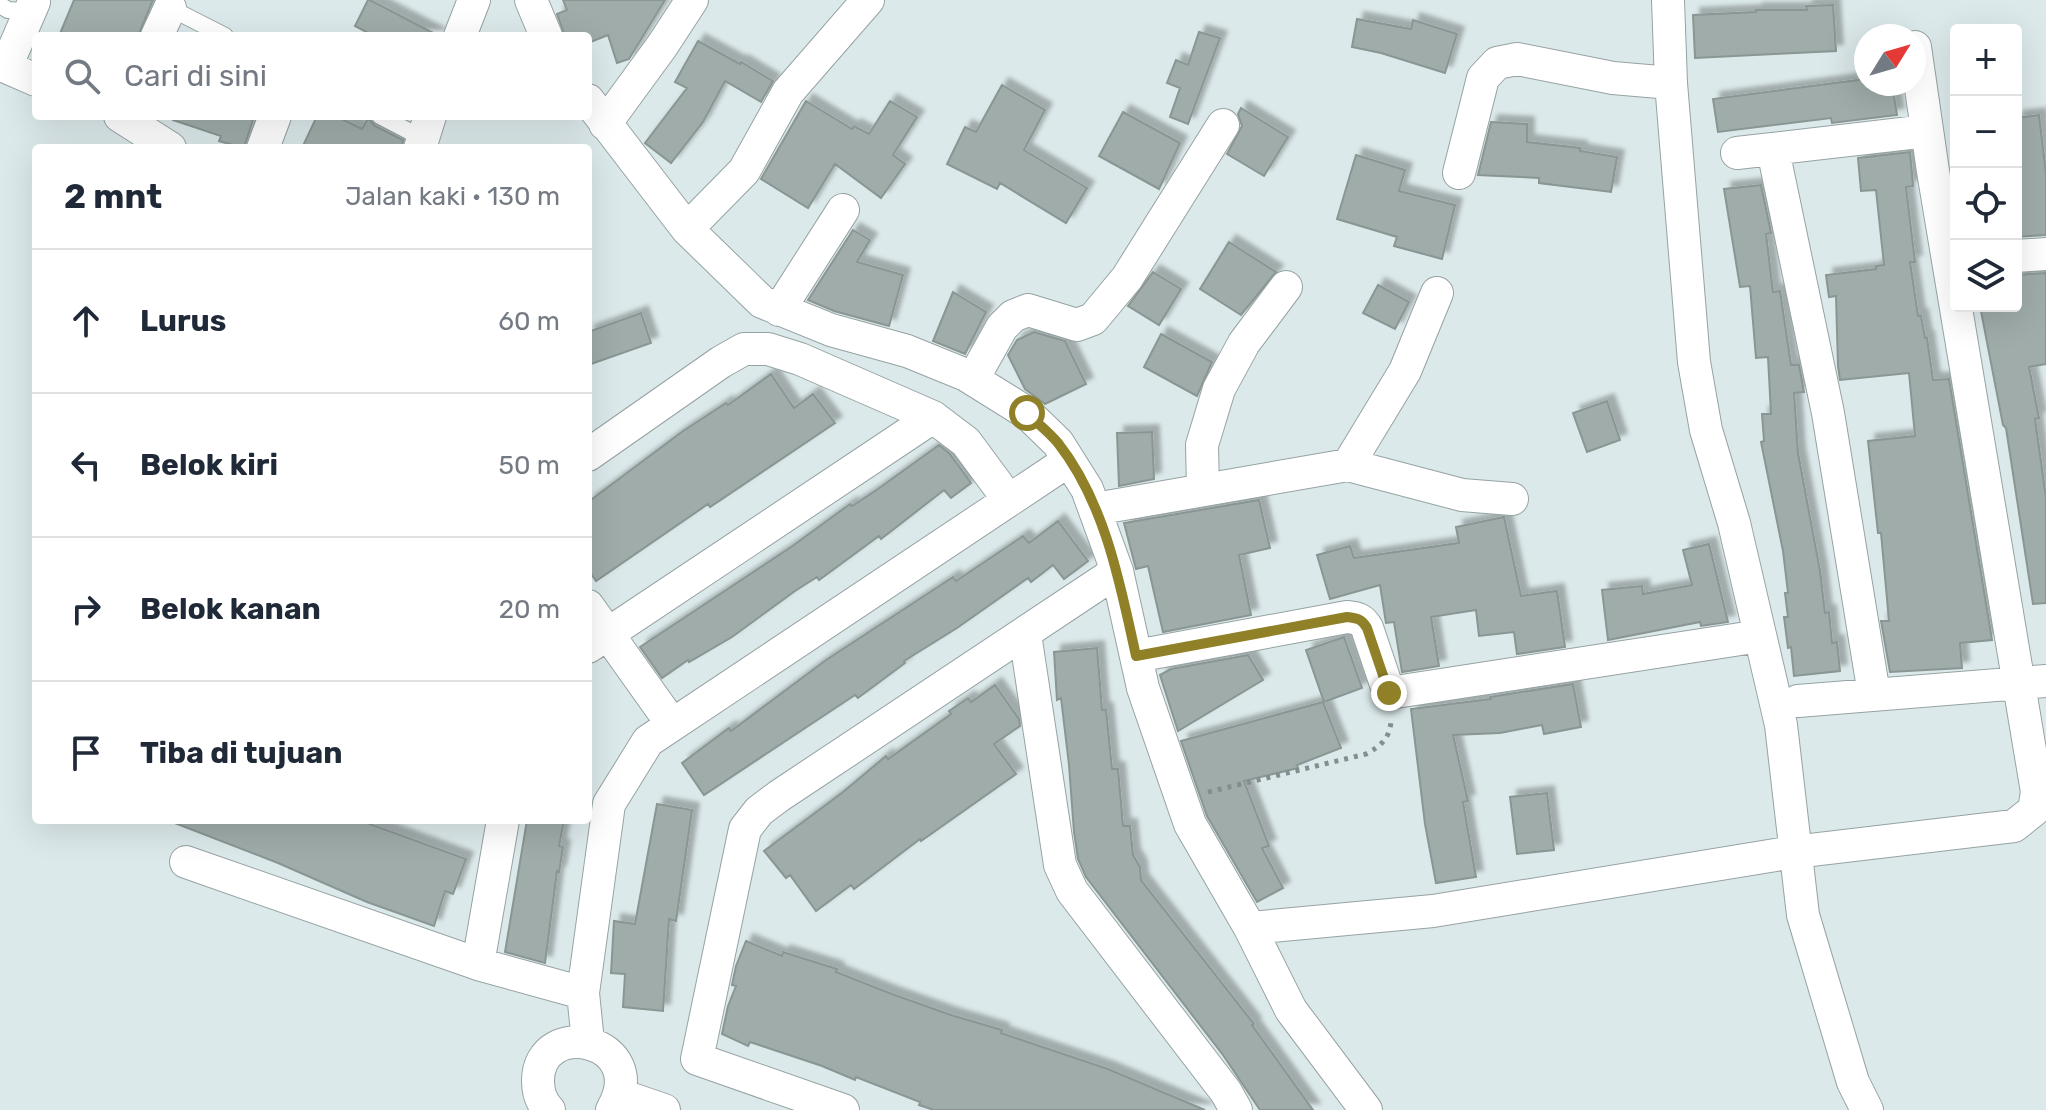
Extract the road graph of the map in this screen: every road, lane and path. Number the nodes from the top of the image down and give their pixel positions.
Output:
1 (474, 0) edge
2 (531, 0) edge
3 (692, 0) edge
4 (868, 0) edge
5 (1668, 0) edge
6 (34, 1) edge
7 (0, 5) edge
8 (167, 15) edge
9 (214, 32) edge
10 (462, 32) edge
11 (544, 32) edge
12 (32, 78) edge
13 (1671, 83) junction
14 (1922, 96) edge
15 (596, 112) edge
16 (126, 120) edge
17 (274, 120) edge
18 (390, 120) edge
19 (1223, 125) dead end
20 (1927, 131) junction
21 (424, 134) edge
22 (164, 144) edge
23 (264, 144) edge
24 (1773, 150) junction
25 (1737, 153) dead end
26 (1459, 173) dead end
27 (843, 210) dead end
28 (687, 229) junction
29 (1950, 250) edge
30 (2046, 254) edge
31 (2022, 256) edge
32 (1286, 287) dead end
33 (1437, 293) dead end
34 (779, 310) junction
35 (1962, 312) edge
36 (973, 379) junction
37 (933, 417) junction
38 (592, 452) edge
39 (1348, 465) junction
40 (1056, 469) dead end
41 (1203, 490) junction
42 (1008, 499) junction
43 (1512, 499) dead end
44 (1095, 509) junction
45 (1107, 578) dead end
46 (592, 620) edge
47 (1025, 634) junction
48 (1760, 636) junction
49 (598, 641) edge
50 (1136, 656) junction
51 (2032, 683) edge
52 (1389, 693) junction
53 (1874, 694) junction
54 (1798, 701) dead end
55 (672, 724) junction
56 (1182, 798) junction
57 (495, 824) edge
58 (1794, 852) junction
59 (186, 862) dead end
60 (1250, 928) junction
61 (478, 964) junction
62 (583, 993) junction
63 (588, 1042) junction
64 (616, 1102) edge
65 (549, 1110) edge
66 (664, 1110) edge
67 (843, 1110) edge
68 (1236, 1110) edge
69 (1366, 1110) edge
70 (1867, 1110) edge

1 - 10 street
2 - 11 street
3 - 15 street
4 - 28 street
5 - 13 street
6 - 7 lane
6 - 12 street
8 - 9 lane
13 - 26 street
13 - 48 street
14 - 20 street
15 - 28 street
16 - 22 street
17 - 23 street
18 - 21 lane
19 - 36 street
20 - 24 street
20 - 29 street
24 - 25 street
24 - 53 street
27 - 34 street
28 - 34 street
30 - 31 street
32 - 41 street
33 - 39 street
34 - 36 street
35 - 51 street
36 - 44 street
37 - 38 street
37 - 42 street
37 - 49 street
39 - 41 street
39 - 43 street
40 - 42 street
41 - 44 street
42 - 55 street
44 - 50 street
45 - 47 street
46 - 49 street
47 - 67 street
47 - 68 street
48 - 52 street
48 - 58 street
49 - 55 street
50 - 52 street
50 - 56 street
51 - 53 street
51 - 58 street
52 - 56 path
53 - 54 street
55 - 62 street
56 - 60 street
57 - 61 street
58 - 60 street
58 - 70 street
59 - 61 street
60 - 69 street
61 - 62 street
62 - 63 street
63 - 64 street
63 - 65 street
64 - 66 street

